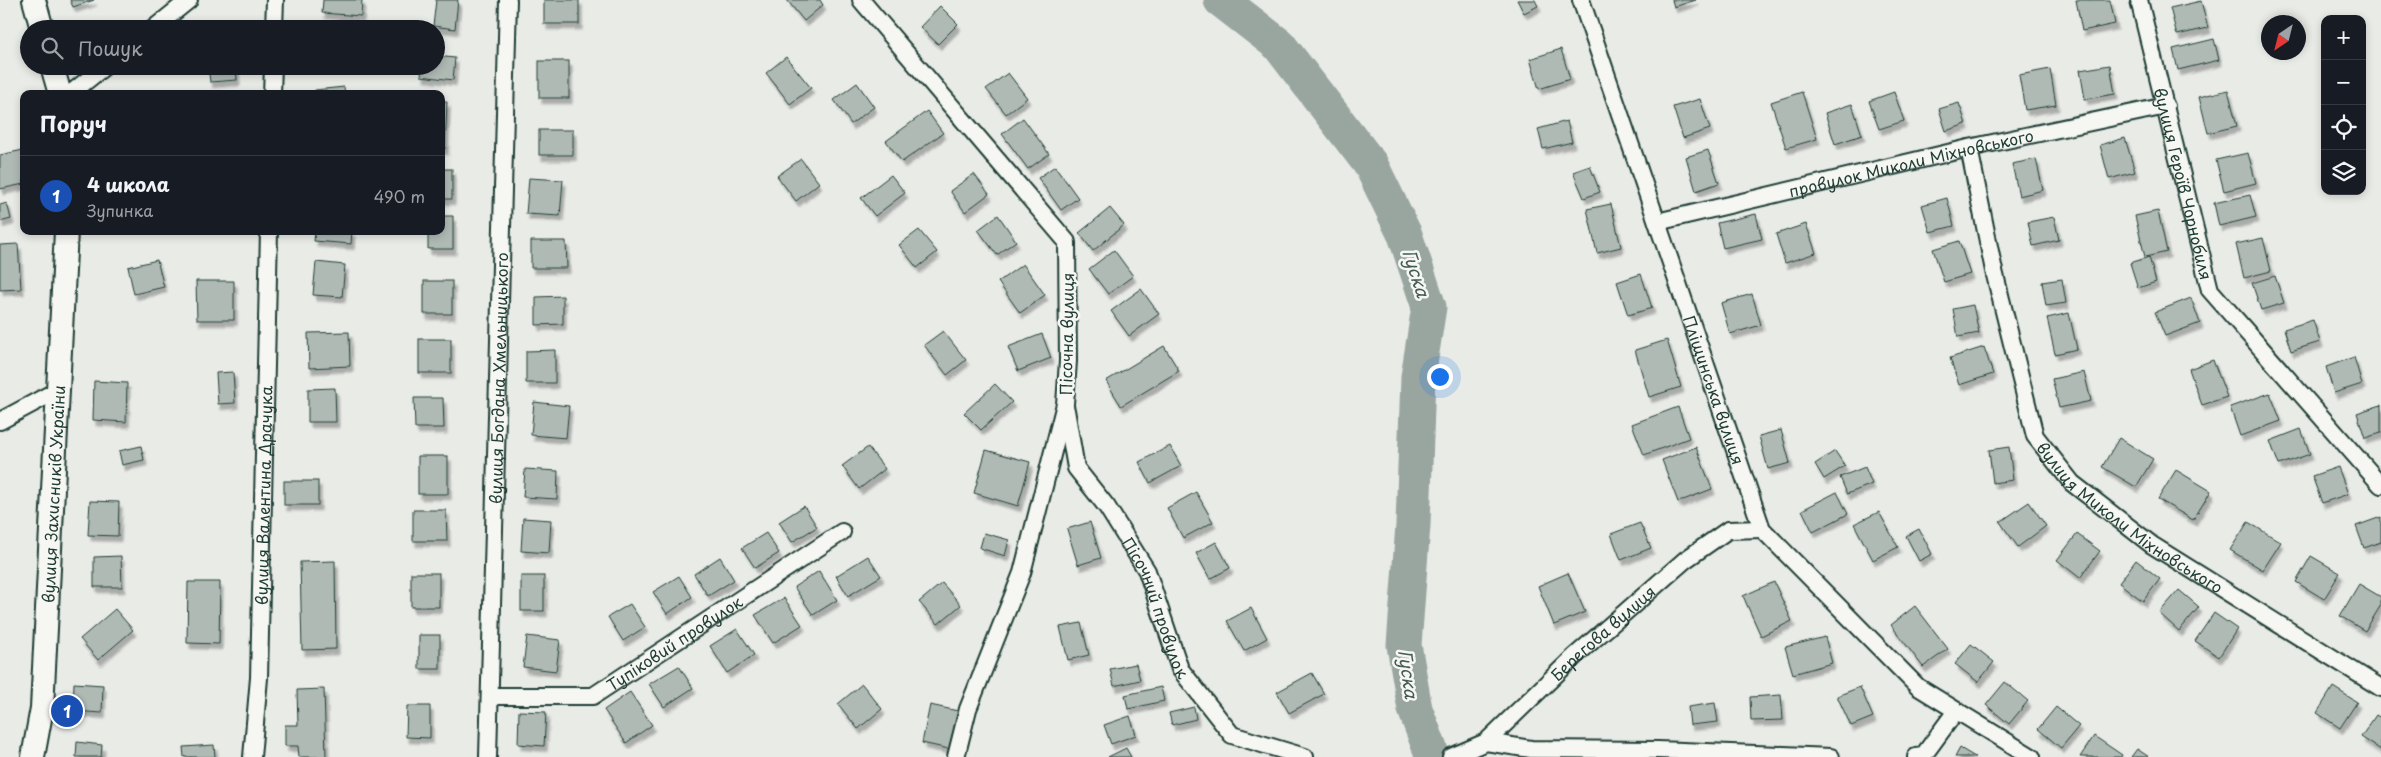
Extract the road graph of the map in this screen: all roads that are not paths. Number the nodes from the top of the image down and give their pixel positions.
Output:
1 (34, 0) edge
2 (189, 0) edge
3 (275, 0) edge
4 (508, 0) edge
5 (861, 0) edge
6 (1581, 0) edge
7 (2139, 0) edge
8 (40, 20) edge
9 (164, 20) edge
10 (274, 20) edge
11 (55, 75) edge
12 (94, 75) edge
13 (273, 75) edge
14 (59, 90) edge
15 (75, 90) edge
16 (272, 90) edge
17 (2166, 106) junction
18 (1969, 148) junction
19 (1657, 222) junction
20 (66, 235) edge
21 (269, 235) edge
22 (56, 391) junction
23 (1065, 404) junction
24 (0, 421) edge
25 (2381, 485) edge
26 (1762, 529) junction
27 (842, 532) dead end
28 (2381, 688) edge
29 (490, 696) junction
30 (1956, 711) junction
31 (1486, 742) junction
32 (1529, 753) edge
33 (1455, 756) edge
34 (33, 757) edge
35 (252, 757) edge
36 (488, 757) edge
37 (956, 757) edge
38 (1305, 757) edge
39 (1831, 757) edge
40 (1916, 757) edge
41 (2032, 757) edge

1 - 8 main road
2 - 9 street
3 - 10 street
4 - 29 street, вулиця Богдана Хмельницького
5 - 23 street, Пісочна вулиця
6 - 19 street, Пліщинська вулиця
7 - 17 street, вулиця Героїв Чорнобиля
11 - 14 main road
12 - 15 street
13 - 16 street
17 - 18 street, провулок Миколи Міхновського
17 - 25 street, вулиця Героїв Чорнобиля
18 - 19 street, провулок Миколи Міхновського
18 - 28 street, вулиця Миколи Міхновського
19 - 26 street, Пліщинська вулиця
20 - 22 main road, вулиця Захисників України
21 - 35 street, вулиця Валентина Драчука
22 - 24 street
22 - 34 main road, вулиця Захисників України
23 - 37 street, Пісочна вулиця
23 - 38 street, Пісочний провулок
26 - 30 street, Пліщинська вулиця
26 - 31 street, Берегова вулиця
27 - 29 street, Тупіковий провулок
29 - 36 street, вулиця Богдана Хмельницького
30 - 40 street
30 - 41 street, Пліщинська вулиця
31 - 32 street
31 - 33 street, Берегова вулиця
32 - 39 street

